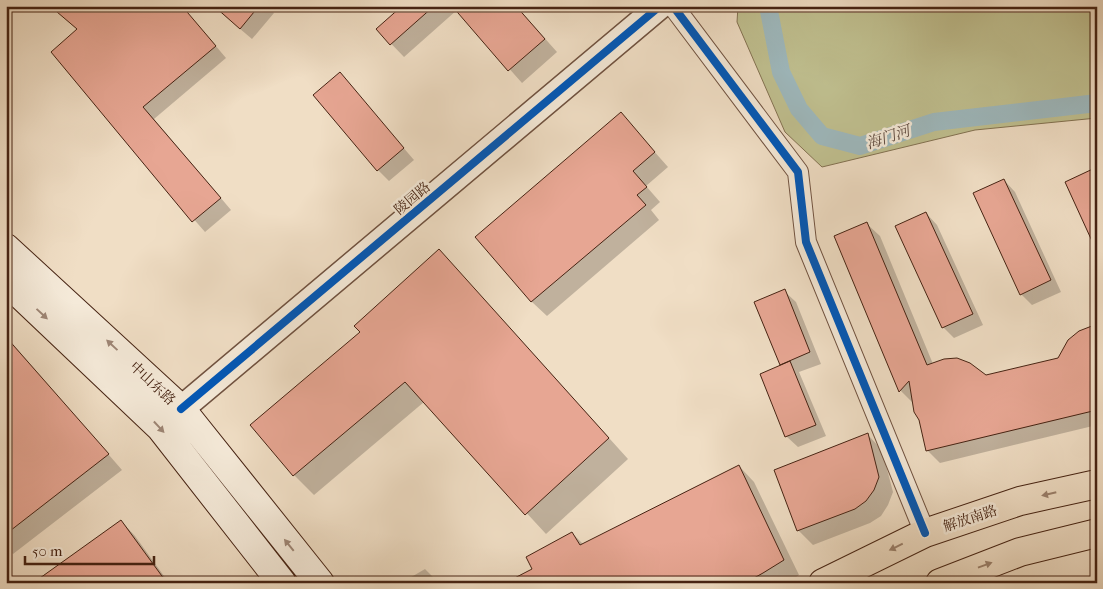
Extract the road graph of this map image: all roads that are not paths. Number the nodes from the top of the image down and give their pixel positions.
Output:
1 (660, 6) edge
2 (673, 6) edge
3 (6, 248) edge
4 (6, 281) edge
5 (180, 409) junction
6 (1097, 484) edge
7 (925, 533) junction
8 (1097, 533) edge
9 (282, 583) edge
10 (320, 583) edge
11 (823, 583) edge
12 (940, 583) edge

1 - 5 street, 陵园路
2 - 7 street
5 -> 3 main road, 中山东路
4 -> 9 main road, 中山东路
10 -> 5 main road, 中山东路
6 -> 7 main road, 解放南路
7 -> 11 main road, 解放南路
12 -> 8 main road

